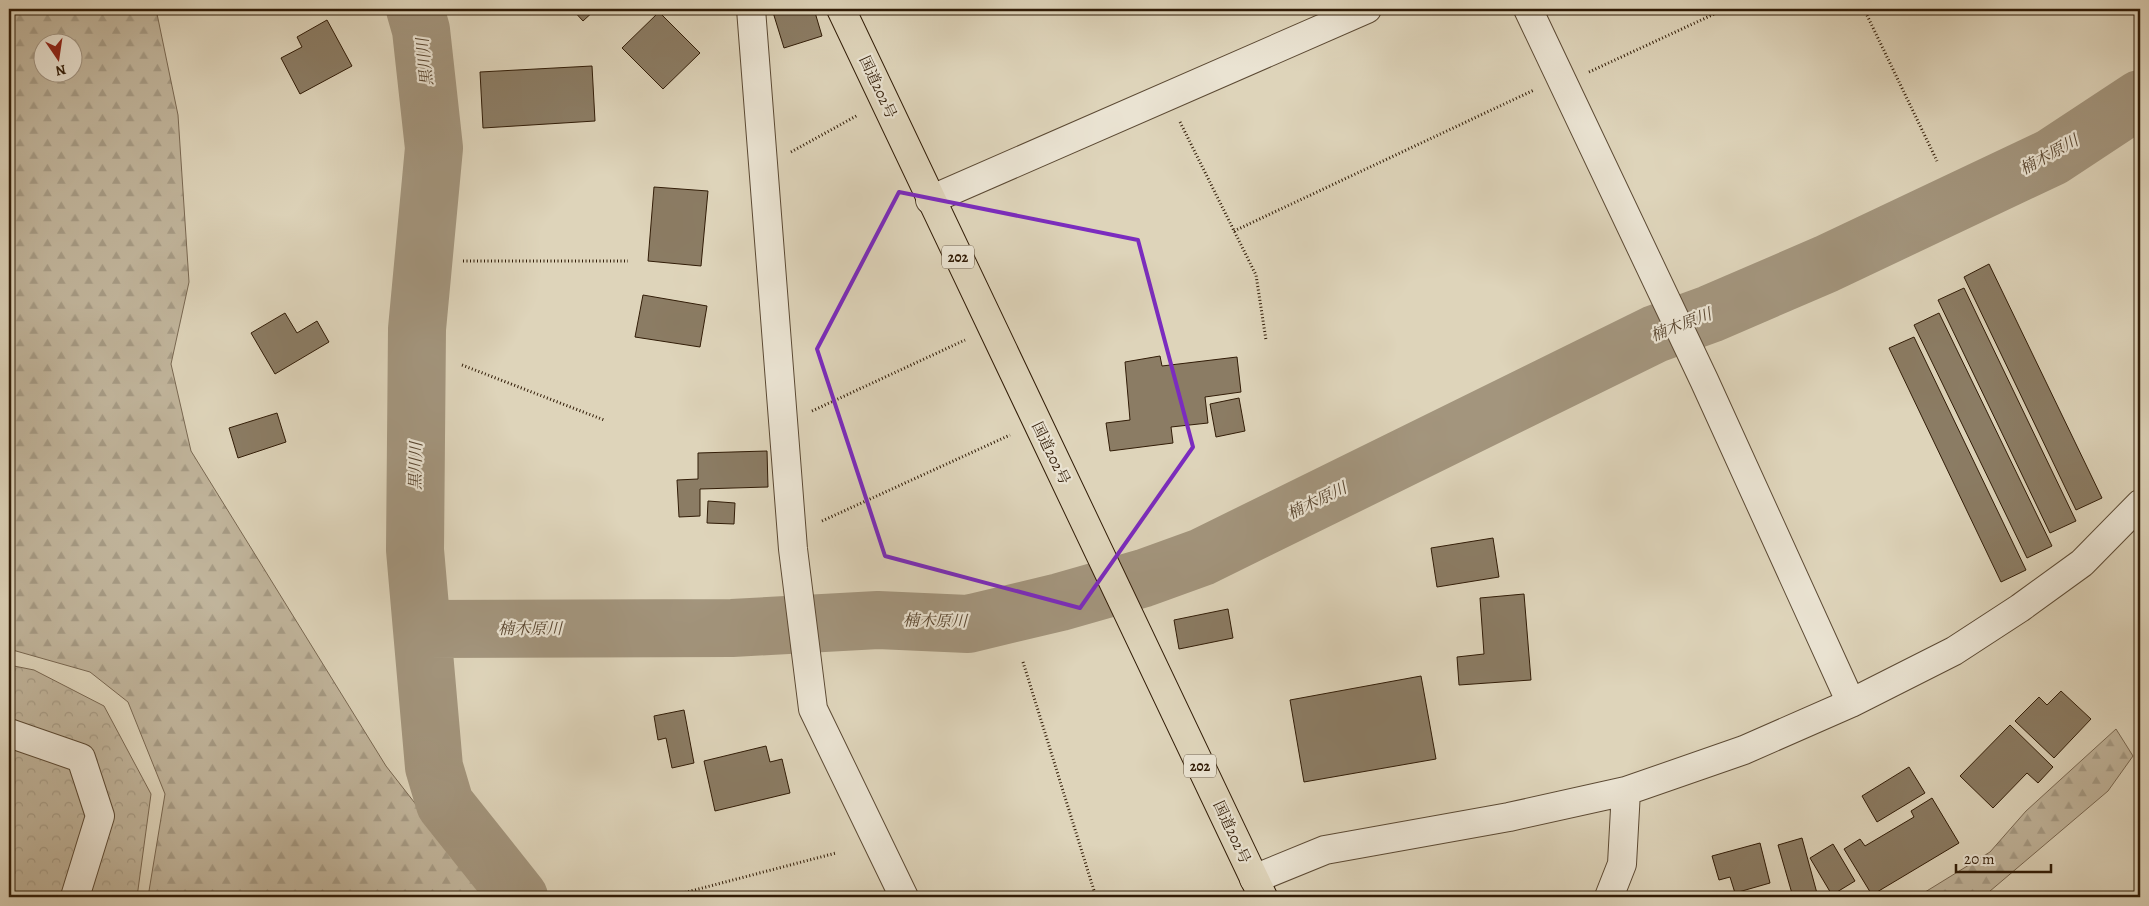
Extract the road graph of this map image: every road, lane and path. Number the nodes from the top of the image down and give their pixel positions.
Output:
1 (751, 9) edge
2 (841, 9) edge
3 (1366, 9) edge
4 (1528, 9) edge
5 (1725, 9) edge
6 (1864, 9) edge
7 (1582, 75) dead end
8 (1540, 87) dead end
9 (861, 113) dead end
10 (1179, 120) dead end
11 (785, 155) dead end
12 (1937, 161) dead end
13 (930, 200) junction
14 (1234, 231) junction
15 (463, 261) dead end
16 (628, 261) dead end
17 (965, 340) dead end
18 (1266, 340) dead end
19 (462, 365) dead end
20 (811, 411) dead end
21 (604, 420) dead end
22 (1010, 435) dead end
23 (2140, 504) edge
24 (818, 523) dead end
25 (1023, 662) dead end
26 (1851, 703) junction
27 (9, 733) edge
28 (1626, 791) junction
29 (836, 853) dead end
30 (1258, 888) edge
31 (76, 897) edge
32 (668, 897) edge
33 (904, 897) edge
34 (1096, 897) edge
35 (1609, 897) edge

1 - 33 street
2 - 13 highway, 国道202号 / 202
3 - 13 street
4 - 26 street
5 - 7 path
6 - 12 path
8 - 14 path
9 - 11 path
10 - 14 path
13 - 30 highway, 国道202号 / 202
14 - 18 path
15 - 16 path
17 - 20 path
19 - 21 path
22 - 24 path
23 - 26 street
25 - 34 path
26 - 28 street
27 - 31 street
28 - 30 street
28 - 35 street
29 - 32 path

